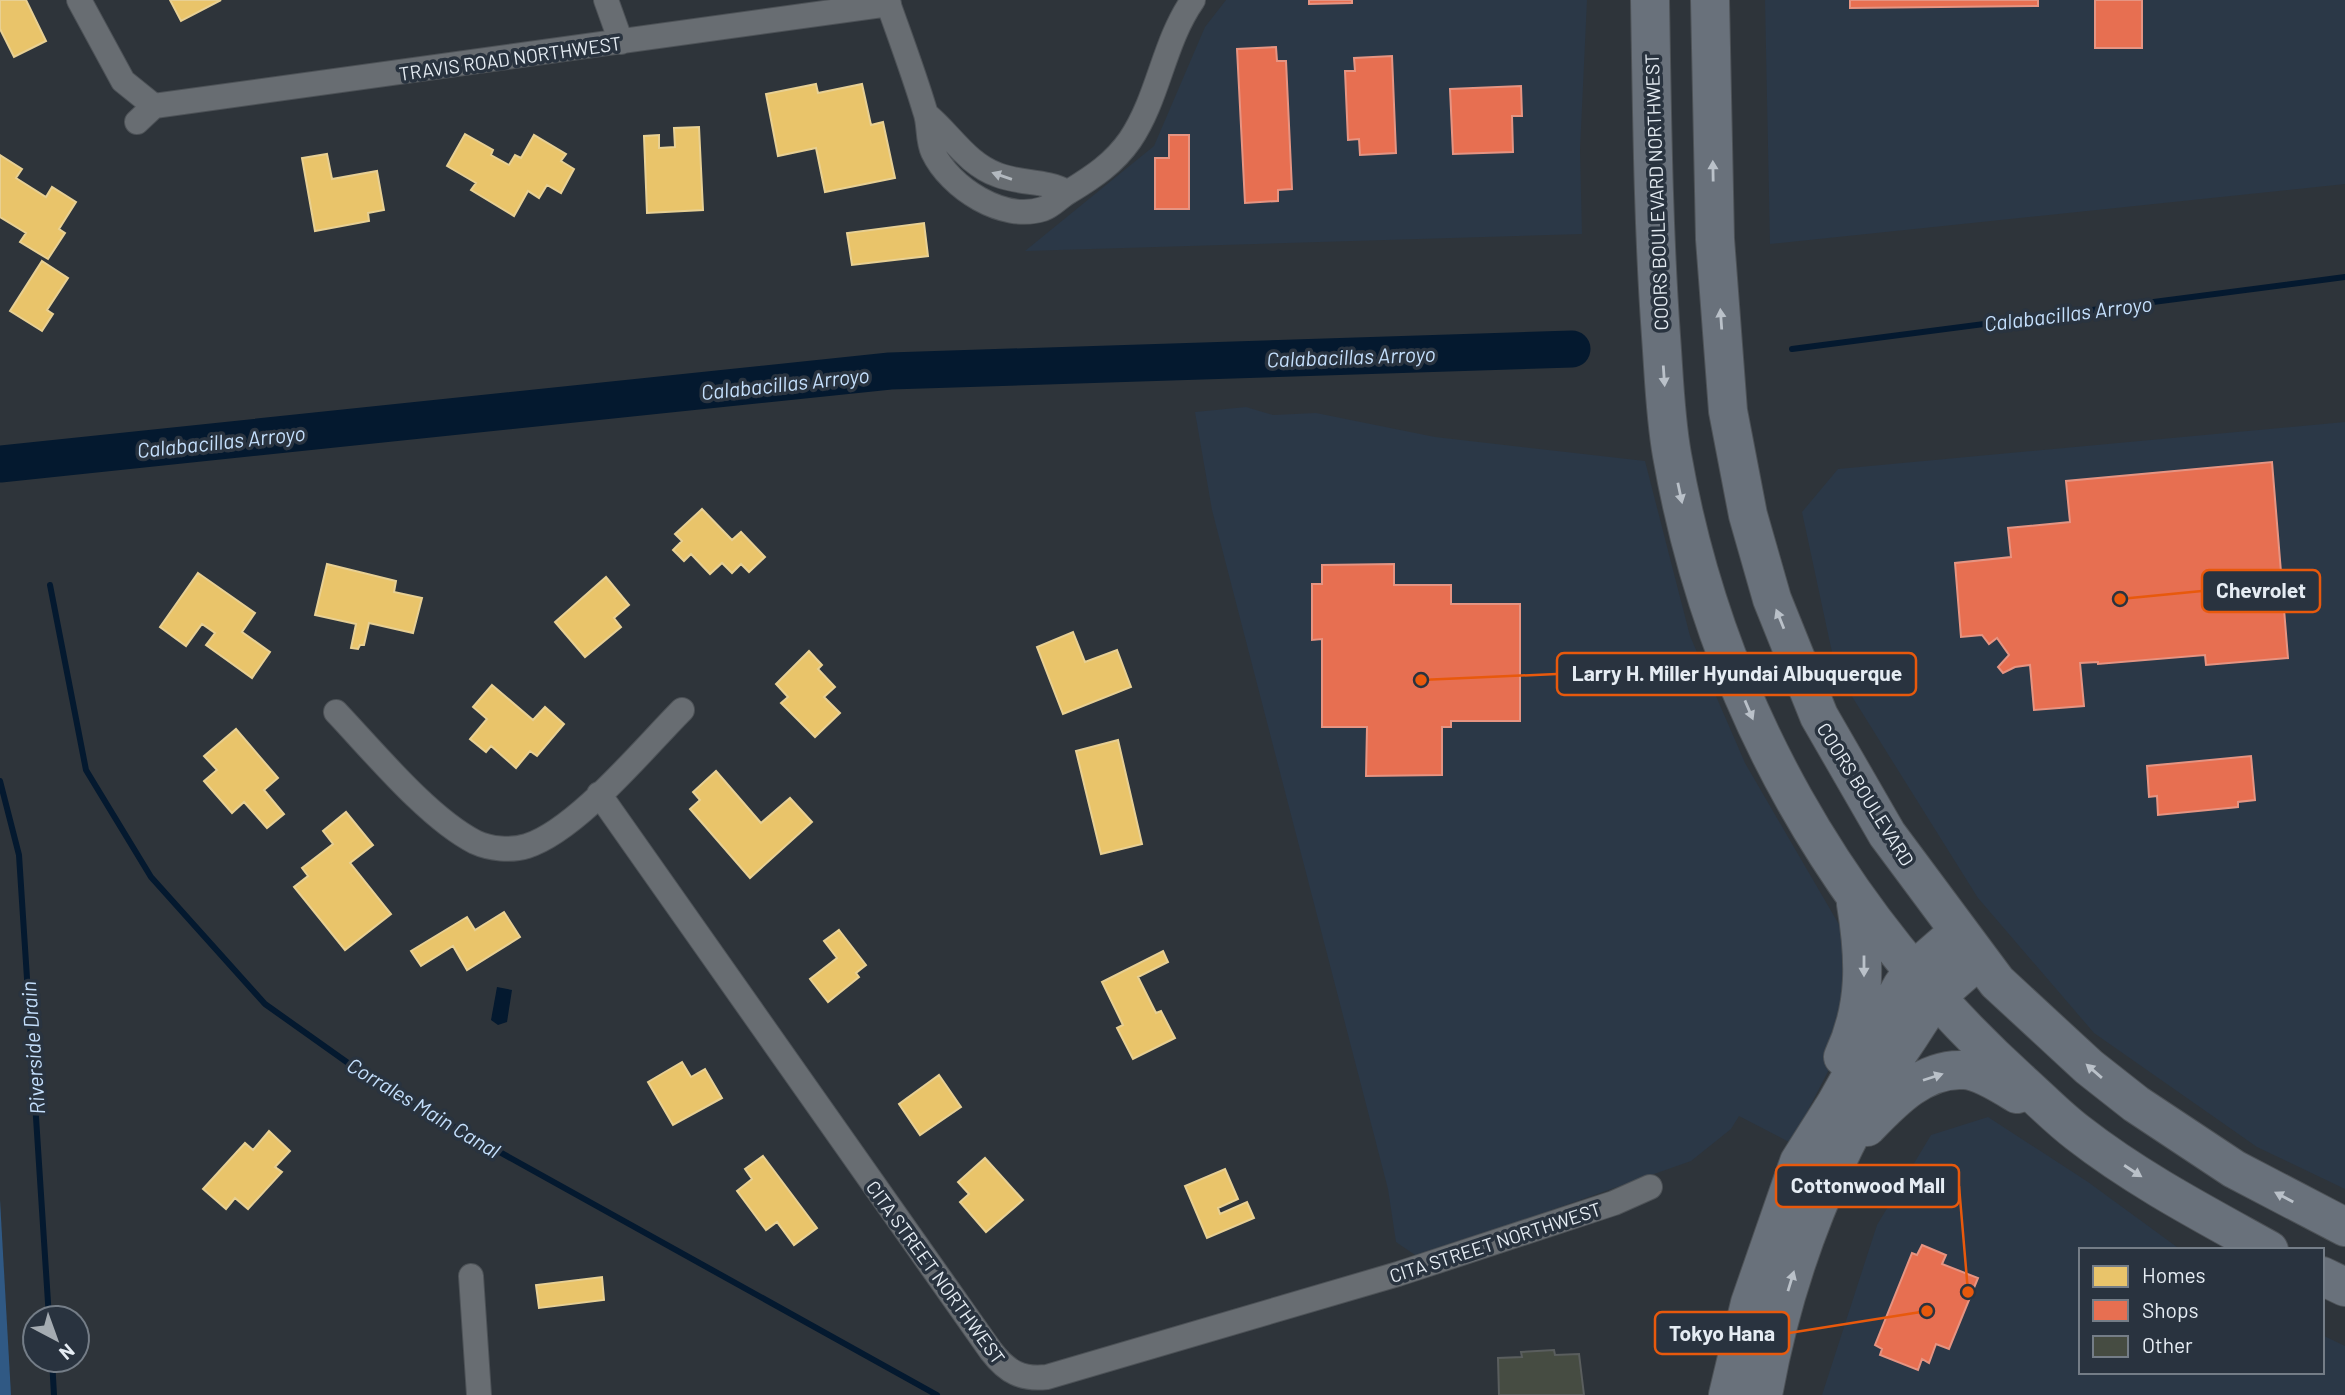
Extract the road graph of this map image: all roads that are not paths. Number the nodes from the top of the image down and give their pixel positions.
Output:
1 (79, 0) edge
2 (606, 0) edge
3 (1193, 0) edge
4 (1650, 0) edge
5 (1710, 0) edge
6 (888, 2) edge
7 (621, 42) junction
8 (927, 115) junction
9 (1068, 192) junction
10 (682, 710) dead end
11 (335, 712) dead end
12 (599, 794) junction
13 (1855, 899) junction
14 (1968, 946) junction
15 (1924, 986) junction
16 (2077, 1132) junction
17 (1843, 1150) junction
18 (1799, 1162) junction
19 (1650, 1187) dead end
20 (2345, 1227) edge
21 (2266, 1248) edge
22 (471, 1276) dead end
23 (2324, 1277) edge
24 (2345, 1287) edge
25 (479, 1395) edge
26 (1728, 1395) edge
27 (1763, 1395) edge

1 - 7 street, TRAVIS ROAD NORTHWEST
2 - 7 street
3 - 9 street
4 -> 13 main road, COORS BOULEVARD NORTHWEST
14 -> 5 main road, COORS BOULEVARD
6 - 7 street, TRAVIS ROAD NORTHWEST
6 - 8 street
9 -> 8 street
8 - 9 street
10 - 12 street
11 - 12 street
12 - 19 street, CITA STREET NORTHWEST
13 - 15 main road
13 -> 18 main road
14 - 15 main road
20 -> 14 main road, COORS BOULEVARD
15 - 16 main road
15 - 17 main road
15 - 18 main road
17 -> 16 main road
16 -> 21 main road
27 -> 17 main road
18 - 26 main road
22 - 25 street
23 - 24 main road

